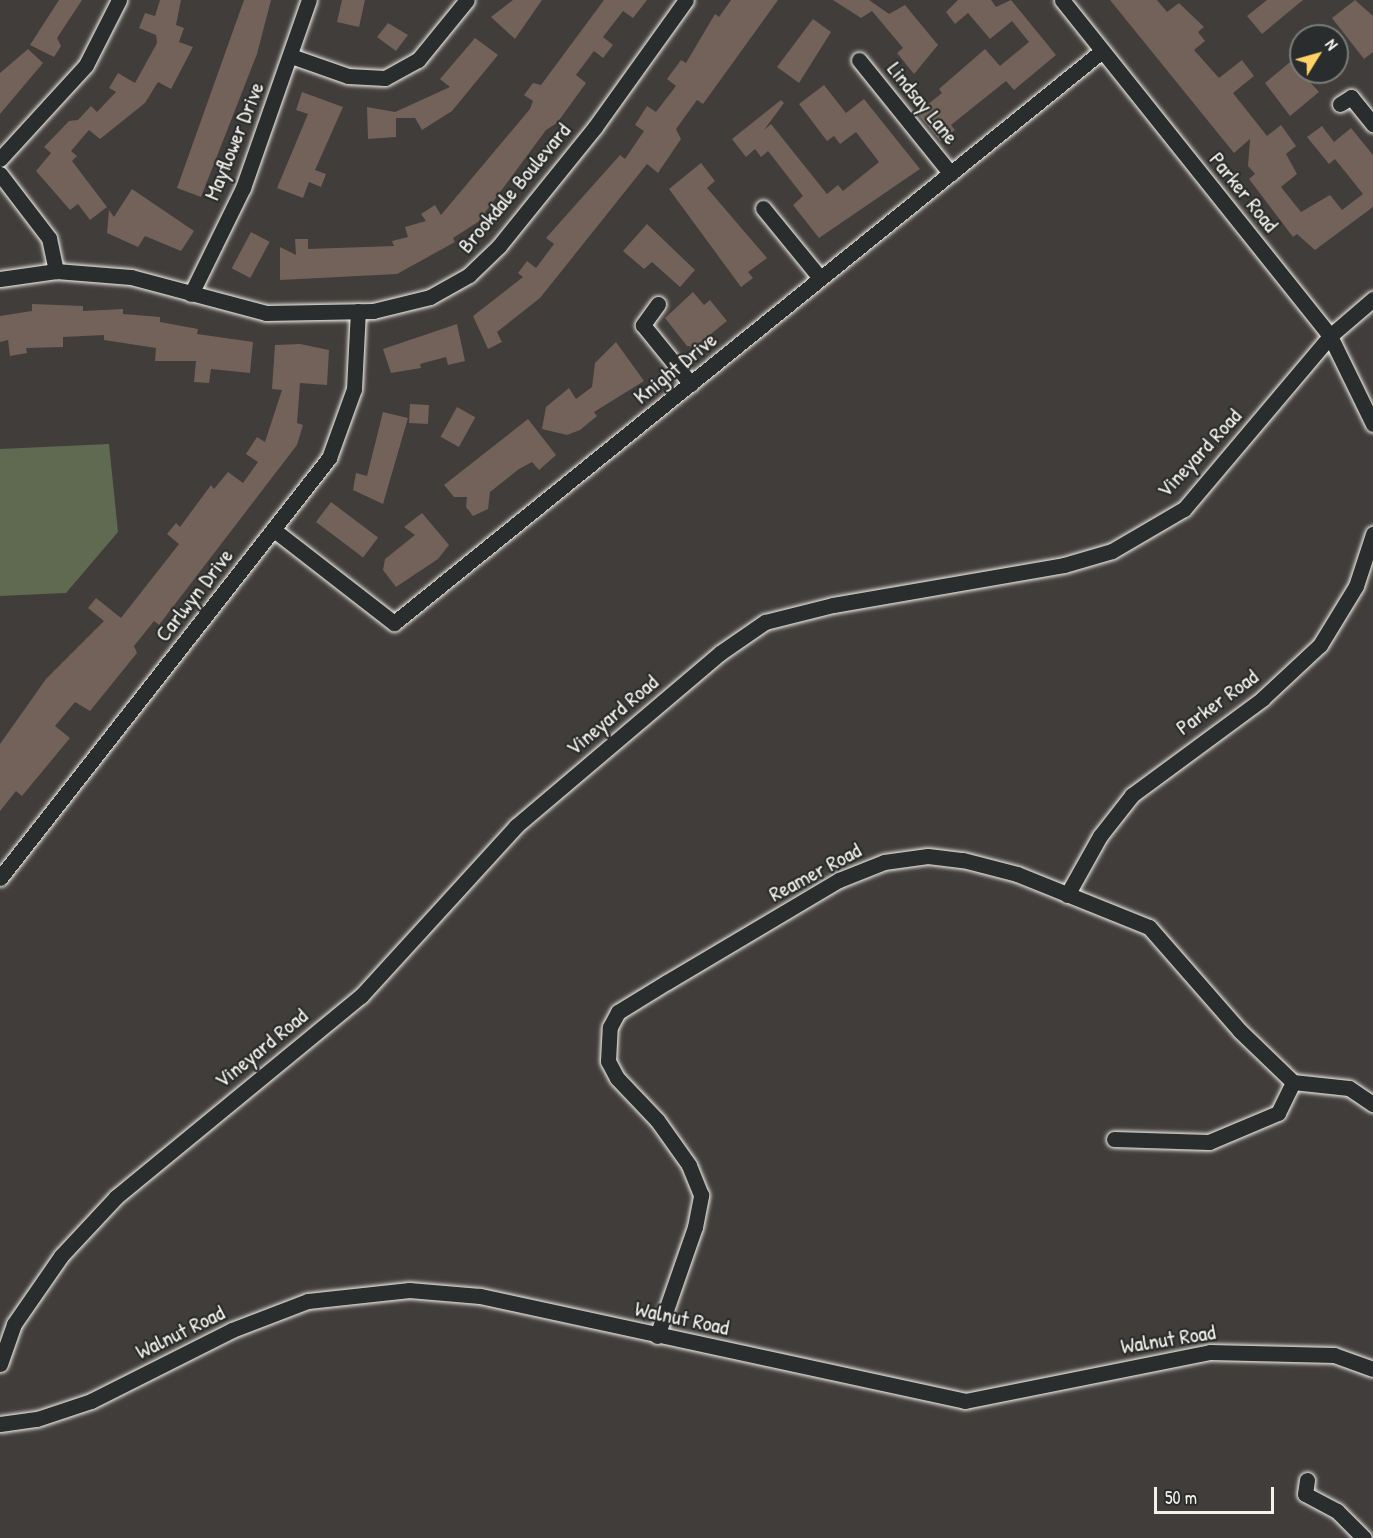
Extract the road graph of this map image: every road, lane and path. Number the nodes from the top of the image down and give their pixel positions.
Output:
1 (119, 0) edge
2 (309, 0) edge
3 (467, 0) edge
4 (686, 0) edge
5 (1062, 0) edge
6 (1102, 51) junction
7 (291, 56) junction
8 (859, 60) dead end
9 (1340, 104) dead end
10 (1373, 124) edge
11 (0, 159) edge
12 (0, 174) edge
13 (951, 174) junction
14 (763, 208) dead end
15 (56, 271) junction
16 (820, 278) junction
17 (0, 279) edge
18 (191, 294) junction
19 (1373, 298) edge
20 (658, 304) dead end
21 (358, 311) junction
22 (1330, 336) junction
23 (691, 384) junction
24 (1373, 424) edge
25 (274, 531) junction
26 (1373, 534) edge
27 (0, 878) edge
28 (1068, 895) junction
29 (1293, 1082) junction
30 (1373, 1104) edge
31 (1114, 1139) dead end
32 (657, 1336) junction
33 (0, 1364) edge
34 (1373, 1369) edge
35 (0, 1424) edge
36 (1307, 1480) dead end
37 (1364, 1538) edge

1 - 11 street
2 - 7 street, Mayflower Drive
3 - 7 street
4 - 21 street, Brookdale Boulevard
5 - 6 street, Parker Road
6 - 13 street, Knight Drive
6 - 22 street, Parker Road
7 - 18 street, Mayflower Drive
8 - 13 street, Lindsay Lane
9 - 10 street
12 - 15 street
13 - 16 street, Knight Drive
14 - 16 street
15 - 17 street, Brookdale Boulevard
15 - 18 street, Brookdale Boulevard
16 - 23 street, Knight Drive
18 - 21 street, Brookdale Boulevard
19 - 22 street, Vineyard Road
20 - 23 street
21 - 25 street, Carlwyn Drive
22 - 24 street, Parker Road
22 - 33 street, Vineyard Road
23 - 25 street, Knight Drive
25 - 27 street, Carlwyn Drive
26 - 28 street, Parker Road
28 - 29 street, Reamer Road
28 - 32 street, Reamer Road
29 - 30 street
29 - 31 street
32 - 34 street, Walnut Road
32 - 35 street, Walnut Road
36 - 37 street

